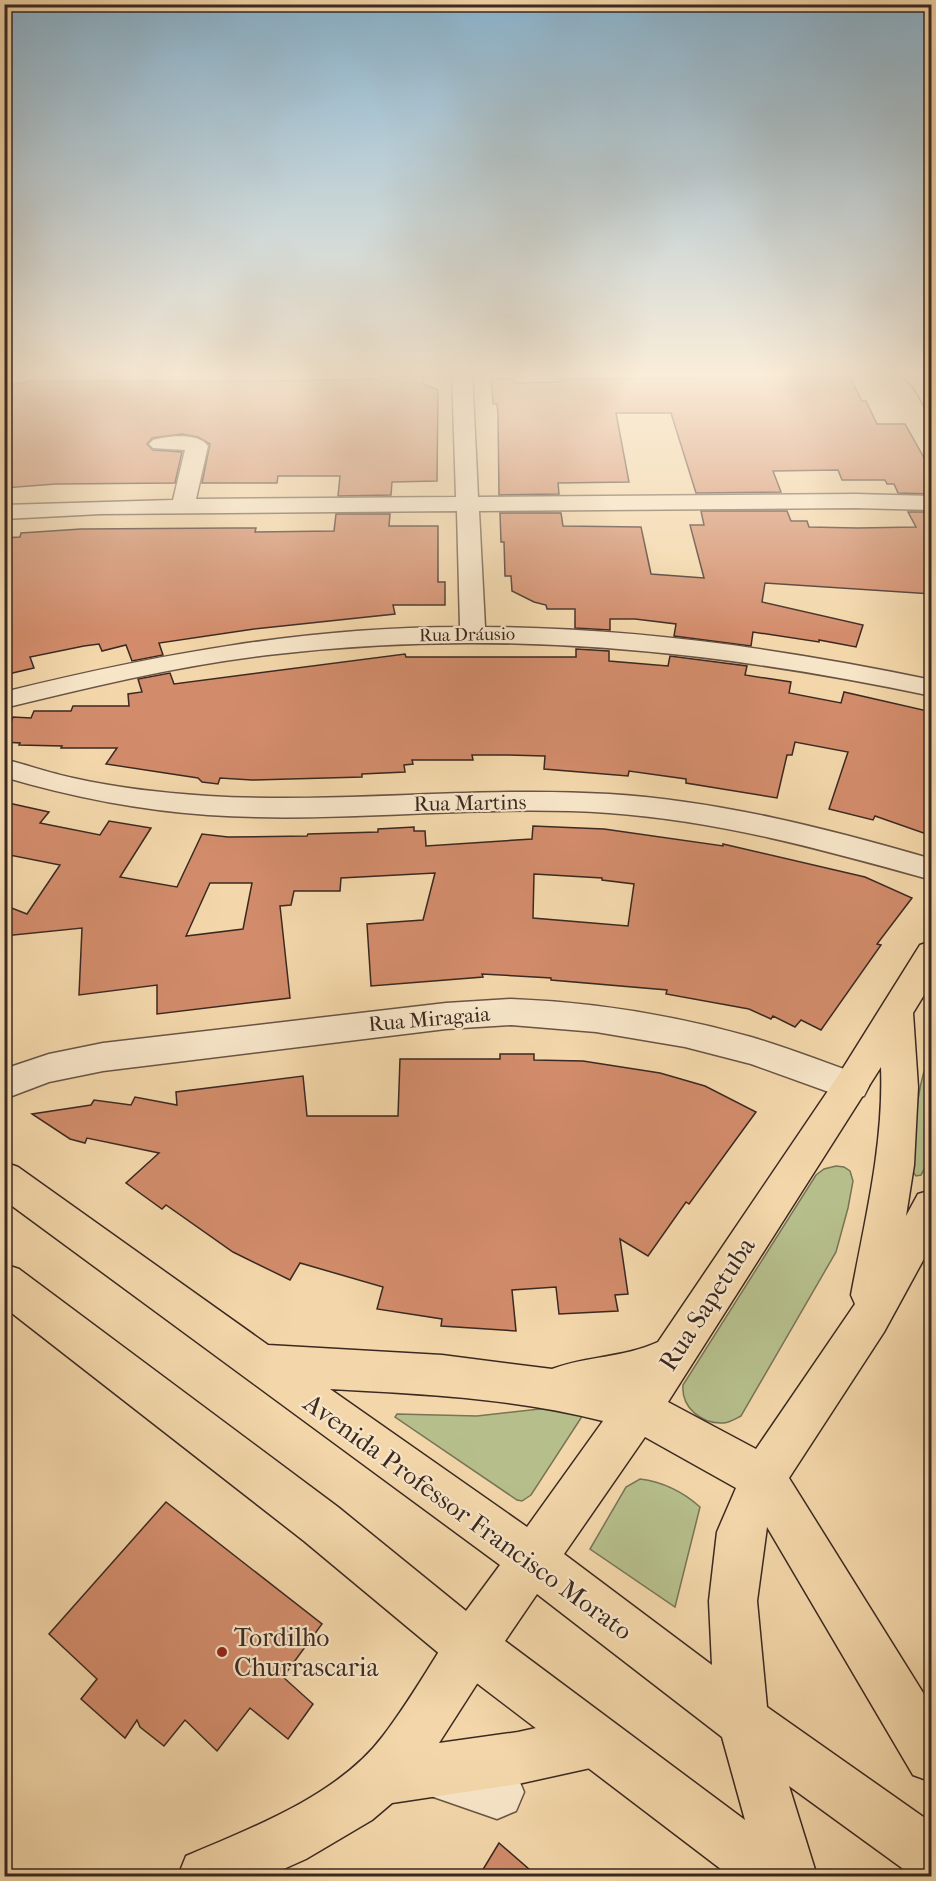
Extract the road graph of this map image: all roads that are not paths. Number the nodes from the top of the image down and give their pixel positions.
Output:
1 (194, 459) edge
2 (467, 459) edge
3 (932, 503) edge
4 (469, 504) junction
5 (183, 507) junction
6 (4, 512) edge
7 (473, 633) junction
8 (932, 688) edge
9 (4, 700) edge
10 (4, 768) edge
11 (932, 870) edge
12 (932, 953) edge
13 (896, 1011) junction
14 (4, 1085) edge
15 (851, 1086) junction
16 (4, 1178) edge
17 (932, 1206) edge
18 (4, 1282) edge
19 (868, 1318) junction
20 (673, 1356) junction
21 (260, 1365) junction
22 (540, 1387) junction
23 (639, 1409) junction
24 (763, 1478) junction
25 (532, 1560) junction
26 (471, 1647) junction
27 (743, 1721) junction
28 (595, 1741) junction
29 (932, 1756) edge
30 (404, 1768) junction
31 (497, 1792) dead end
32 (932, 1857) edge
33 (211, 1876) edge
34 (775, 1876) edge
35 (789, 1876) edge

1 - 5 street
2 - 4 street
3 - 4 street
4 - 5 street
4 - 7 street
5 - 6 street
7 - 8 street, Rua Dráusio
7 - 9 street, Rua Dráusio
10 - 11 street, Rua Martins
12 - 13 main road, Rua Sapetuba
13 - 15 main road, Rua Sapetuba
13 - 19 main road
14 - 15 street, Rua Miragaia
15 - 20 main road, Rua Sapetuba
16 - 21 main road, Avenida Professor Francisco Morato
17 - 19 main road
18 - 26 main road
19 - 24 main road
20 - 22 main road
20 - 23 main road, Rua Sapetuba
21 - 22 main road
21 - 25 main road, Avenida Professor Francisco Morato
22 - 23 main road
23 - 24 main road
23 - 25 main road, Rua Sapetuba
24 - 27 main road
24 - 29 main road
25 - 26 main road, Rua Sapetuba
25 - 27 main road, Avenida Professor Francisco Morato
26 - 28 main road
26 - 30 main road, Rua Sapetuba
27 - 32 main road, Avenida Professor Francisco Morato
27 - 35 main road
28 - 30 main road
28 - 34 main road
30 - 31 street
30 - 33 main road, Rua Sapetuba

